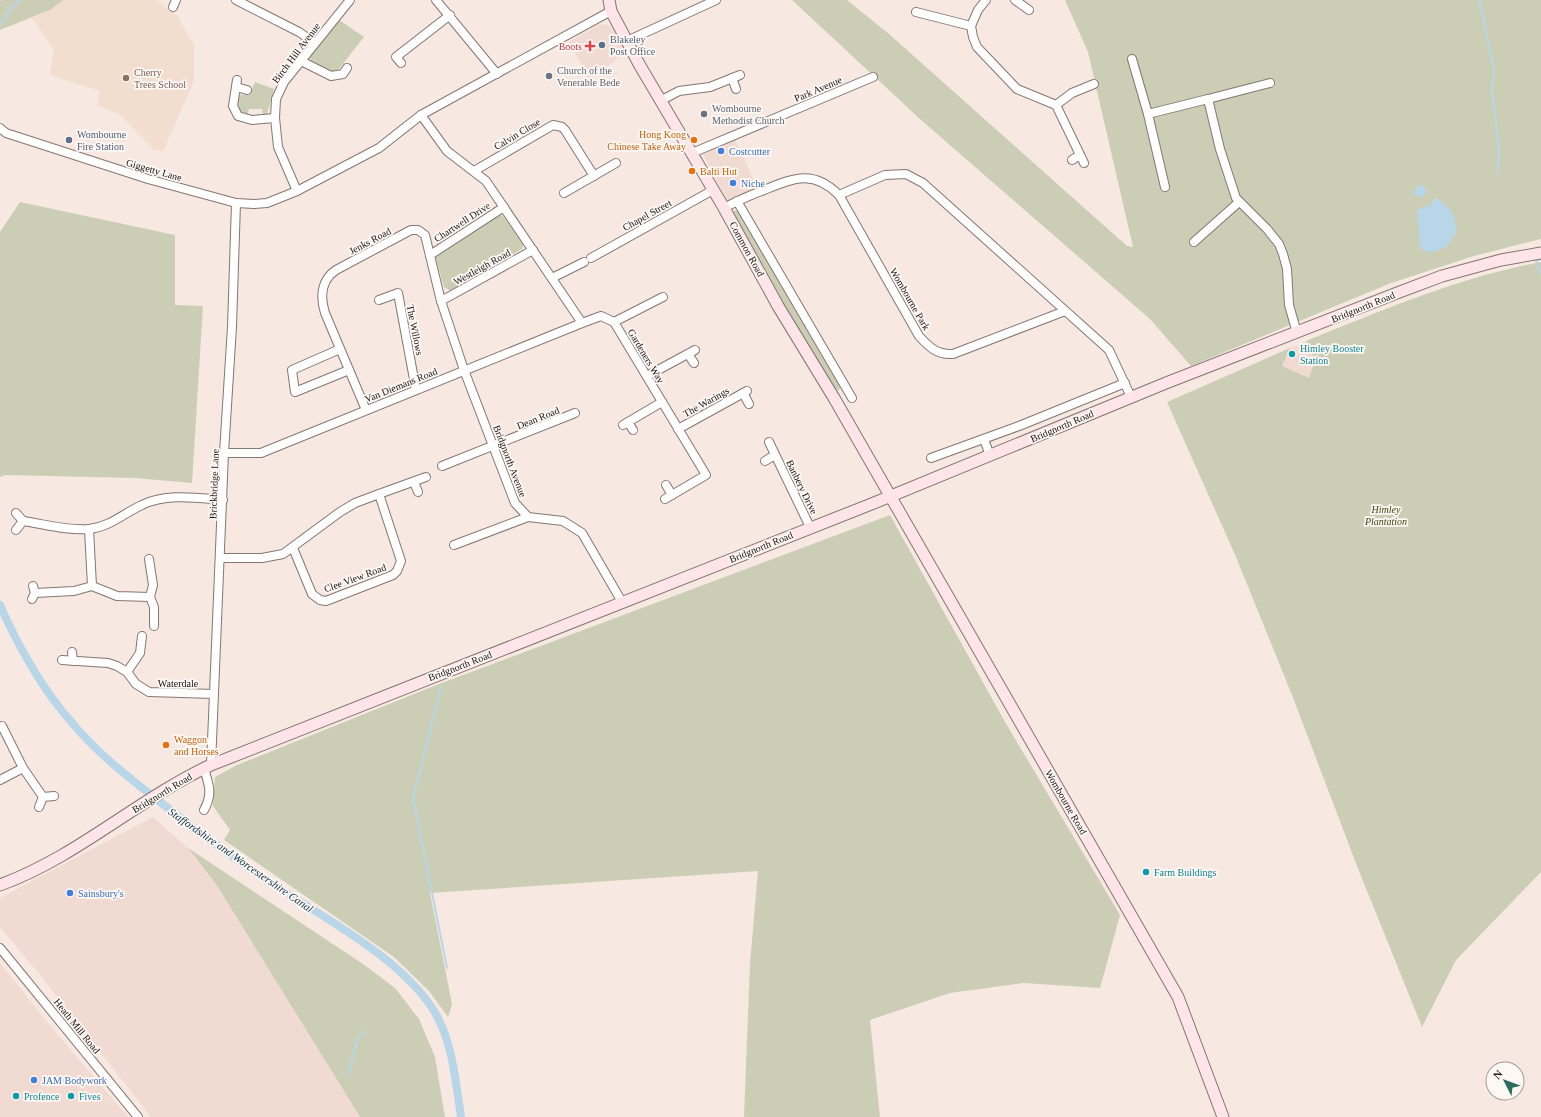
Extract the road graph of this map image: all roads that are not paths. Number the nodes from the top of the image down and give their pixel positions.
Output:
1 (236, 0) edge
2 (350, 0) edge
3 (436, 0) edge
4 (716, 0) edge
5 (986, 0) edge
6 (1015, 0) edge
7 (610, 5) edge
8 (1027, 6) edge
9 (916, 12) dead end
10 (450, 15) junction
11 (971, 26) junction
12 (627, 41) junction
13 (315, 43) junction
14 (1132, 59) dead end
15 (301, 61) junction
16 (401, 63) dead end
17 (347, 68) dead end
18 (860, 72) dead end
19 (496, 74) junction
20 (740, 75) dead end
21 (732, 78) junction
22 (1270, 83) dead end
23 (1094, 84) dead end
24 (736, 89) dead end
25 (247, 90) dead end
26 (1208, 99) junction
27 (660, 101) junction
28 (1056, 105) junction
29 (1148, 114) junction
30 (421, 115) junction
31 (275, 118) junction
32 (0, 128) edge
33 (692, 153) junction
34 (1080, 155) junction
35 (1072, 160) dead end
36 (616, 163) dead end
37 (1084, 163) dead end
38 (474, 171) junction
39 (594, 176) junction
40 (1165, 187) dead end
41 (713, 190) junction
42 (297, 192) junction
43 (564, 193) dead end
44 (838, 196) junction
45 (737, 201) junction
46 (1240, 202) junction
47 (236, 203) junction
48 (504, 207) junction
49 (724, 208) junction
50 (1194, 242) dead end
51 (534, 250) junction
52 (1541, 253) edge
53 (430, 255) junction
54 (552, 278) junction
55 (663, 297) dead end
56 (379, 300) dead end
57 (441, 301) junction
58 (1065, 311) junction
59 (614, 322) junction
60 (582, 323) junction
61 (1297, 333) junction
62 (340, 349) junction
63 (694, 363) dead end
64 (349, 370) junction
65 (464, 370) junction
66 (647, 376) junction
67 (1125, 383) junction
68 (416, 390) junction
69 (847, 390) junction
70 (1132, 397) junction
71 (834, 398) junction
72 (852, 398) dead end
73 (662, 402) junction
74 (749, 404) dead end
75 (366, 410) junction
76 (575, 414) dead end
77 (678, 429) junction
78 (633, 430) dead end
79 (984, 439) junction
80 (769, 442) dead end
81 (493, 447) junction
82 (224, 453) junction
83 (775, 455) junction
84 (990, 456) junction
85 (931, 458) dead end
86 (765, 461) dead end
87 (442, 466) dead end
88 (426, 477) dead end
89 (414, 482) junction
90 (666, 485) dead end
91 (418, 492) dead end
92 (380, 494) junction
93 (889, 496) junction
94 (223, 500) junction
95 (16, 512) dead end
96 (528, 517) junction
97 (22, 521) junction
98 (810, 527) junction
99 (89, 529) junction
100 (16, 530) dead end
101 (454, 545) dead end
102 (293, 548) junction
103 (221, 558) junction
104 (149, 559) dead end
105 (92, 586) junction
106 (34, 592) dead end
107 (150, 598) junction
108 (622, 602) junction
109 (154, 626) dead end
110 (142, 636) dead end
111 (72, 652) dead end
112 (62, 660) dead end
113 (73, 661) junction
114 (127, 672) junction
115 (214, 694) junction
116 (2, 726) dead end
117 (208, 767) junction
118 (23, 768) junction
119 (0, 780) edge
120 (54, 796) dead end
121 (43, 797) junction
122 (39, 807) dead end
123 (204, 810) dead end
124 (0, 885) edge
125 (0, 948) edge
126 (138, 1117) edge
127 (1223, 1117) edge

1 - 13 street
2 - 13 street, Birch Hill Avenue
3 - 10 street
4 - 12 street
5 - 11 street
6 - 8 street
7 - 12 main road, Common Road
7 - 19 street, Giggetty Lane
9 - 11 street
10 - 16 street
10 - 19 street
11 - 28 street
12 - 27 main road, Common Road
13 - 15 street, Birch Hill Avenue
14 - 29 street
15 - 17 street
15 - 31 street, Birch Hill Avenue
18 - 33 street, Park Avenue
19 - 30 street, Giggetty Lane
20 - 21 street
21 - 24 street
21 - 27 street
22 - 26 street
23 - 28 street
25 - 31 street
26 - 29 street
26 - 46 street
27 - 33 main road, Common Road
28 - 34 street
29 - 40 street
30 - 38 street
30 - 42 street, Giggetty Lane
31 - 42 street, Birch Hill Avenue
32 - 47 street, Giggetty Lane
33 - 41 main road, Common Road
34 - 35 street
34 - 37 street
36 - 39 street
38 - 39 street, Calvin Close
38 - 48 street
39 - 43 street
41 - 49 main road, Common Road
41 - 54 street, Chapel Street
42 - 47 street, Giggetty Lane
44 - 45 street, Wombourne Park
44 - 58 street
44 - 58 street, Wombourne Park
45 - 49 street, Wombourne Park
45 - 69 street, Common Road
46 - 50 street
46 - 61 street
47 - 82 street, Brickbridge Lane
48 - 51 street
48 - 53 street, Chartwell Drive
49 - 71 main road, Common Road
51 - 54 street
51 - 57 street, Westleigh Road
52 - 61 main road, Bridgnorth Road
53 - 57 street, Jenks Road
53 - 62 street, Jenks Road
54 - 60 street
55 - 59 street
56 - 68 street, The Willows
57 - 65 street, Jenks Road
58 - 67 street
59 - 60 street
59 - 66 street, Gardeners Way
60 - 65 street, Van Diemans Road
61 - 70 main road, Bridgnorth Road
62 - 64 street, Jenks Road
62 - 64 street
63 - 66 street
64 - 75 street, Jenks Road
65 - 68 street, Van Diemans Road
65 - 81 street, Bridgnorth Avenue
66 - 73 street, Gardeners Way
67 - 70 street
67 - 79 street
68 - 75 street, Van Diemans Road
69 - 71 street
69 - 72 street, Common Road
70 - 84 main road, Bridgnorth Road
71 - 93 main road, Common Road
73 - 77 street, Gardeners Way
73 - 78 street
74 - 77 street, The Warings
75 - 82 street, Van Diemans Road
76 - 81 street, Dean Road
77 - 90 street, Gardeners Way
79 - 84 street
79 - 85 street
80 - 83 street, Banbery Drive
81 - 87 street, Dean Road
81 - 96 street, Bridgnorth Avenue
82 - 94 street, Brickbridge Lane
83 - 86 street, Banbery Drive
83 - 98 street, Banbery Drive
84 - 93 main road, Bridgnorth Road
88 - 89 street
89 - 91 street
89 - 92 street
92 - 102 street
92 - 102 street, Clee View Road
93 - 98 main road, Bridgnorth Road
93 - 127 main road, Wombourne Road
94 - 99 street
94 - 103 street, Brickbridge Lane
95 - 97 street
96 - 101 street
96 - 108 street
97 - 99 street
97 - 100 street
98 - 108 main road, Bridgnorth Road
99 - 105 street
102 - 103 street
103 - 115 street, Brickbridge Lane
104 - 107 street
105 - 106 street
105 - 107 street
107 - 109 street
108 - 117 main road, Bridgnorth Road
110 - 114 street
111 - 113 street
112 - 113 street, Waterdale
113 - 114 street, Waterdale
114 - 115 street, Waterdale
115 - 117 street, Brickbridge Lane
116 - 118 street
117 - 123 street, Brickbridge Lane
117 - 124 main road, Bridgnorth Road
118 - 119 street
118 - 121 street
120 - 121 street
121 - 122 street
125 - 126 street, Heath Mill Road

